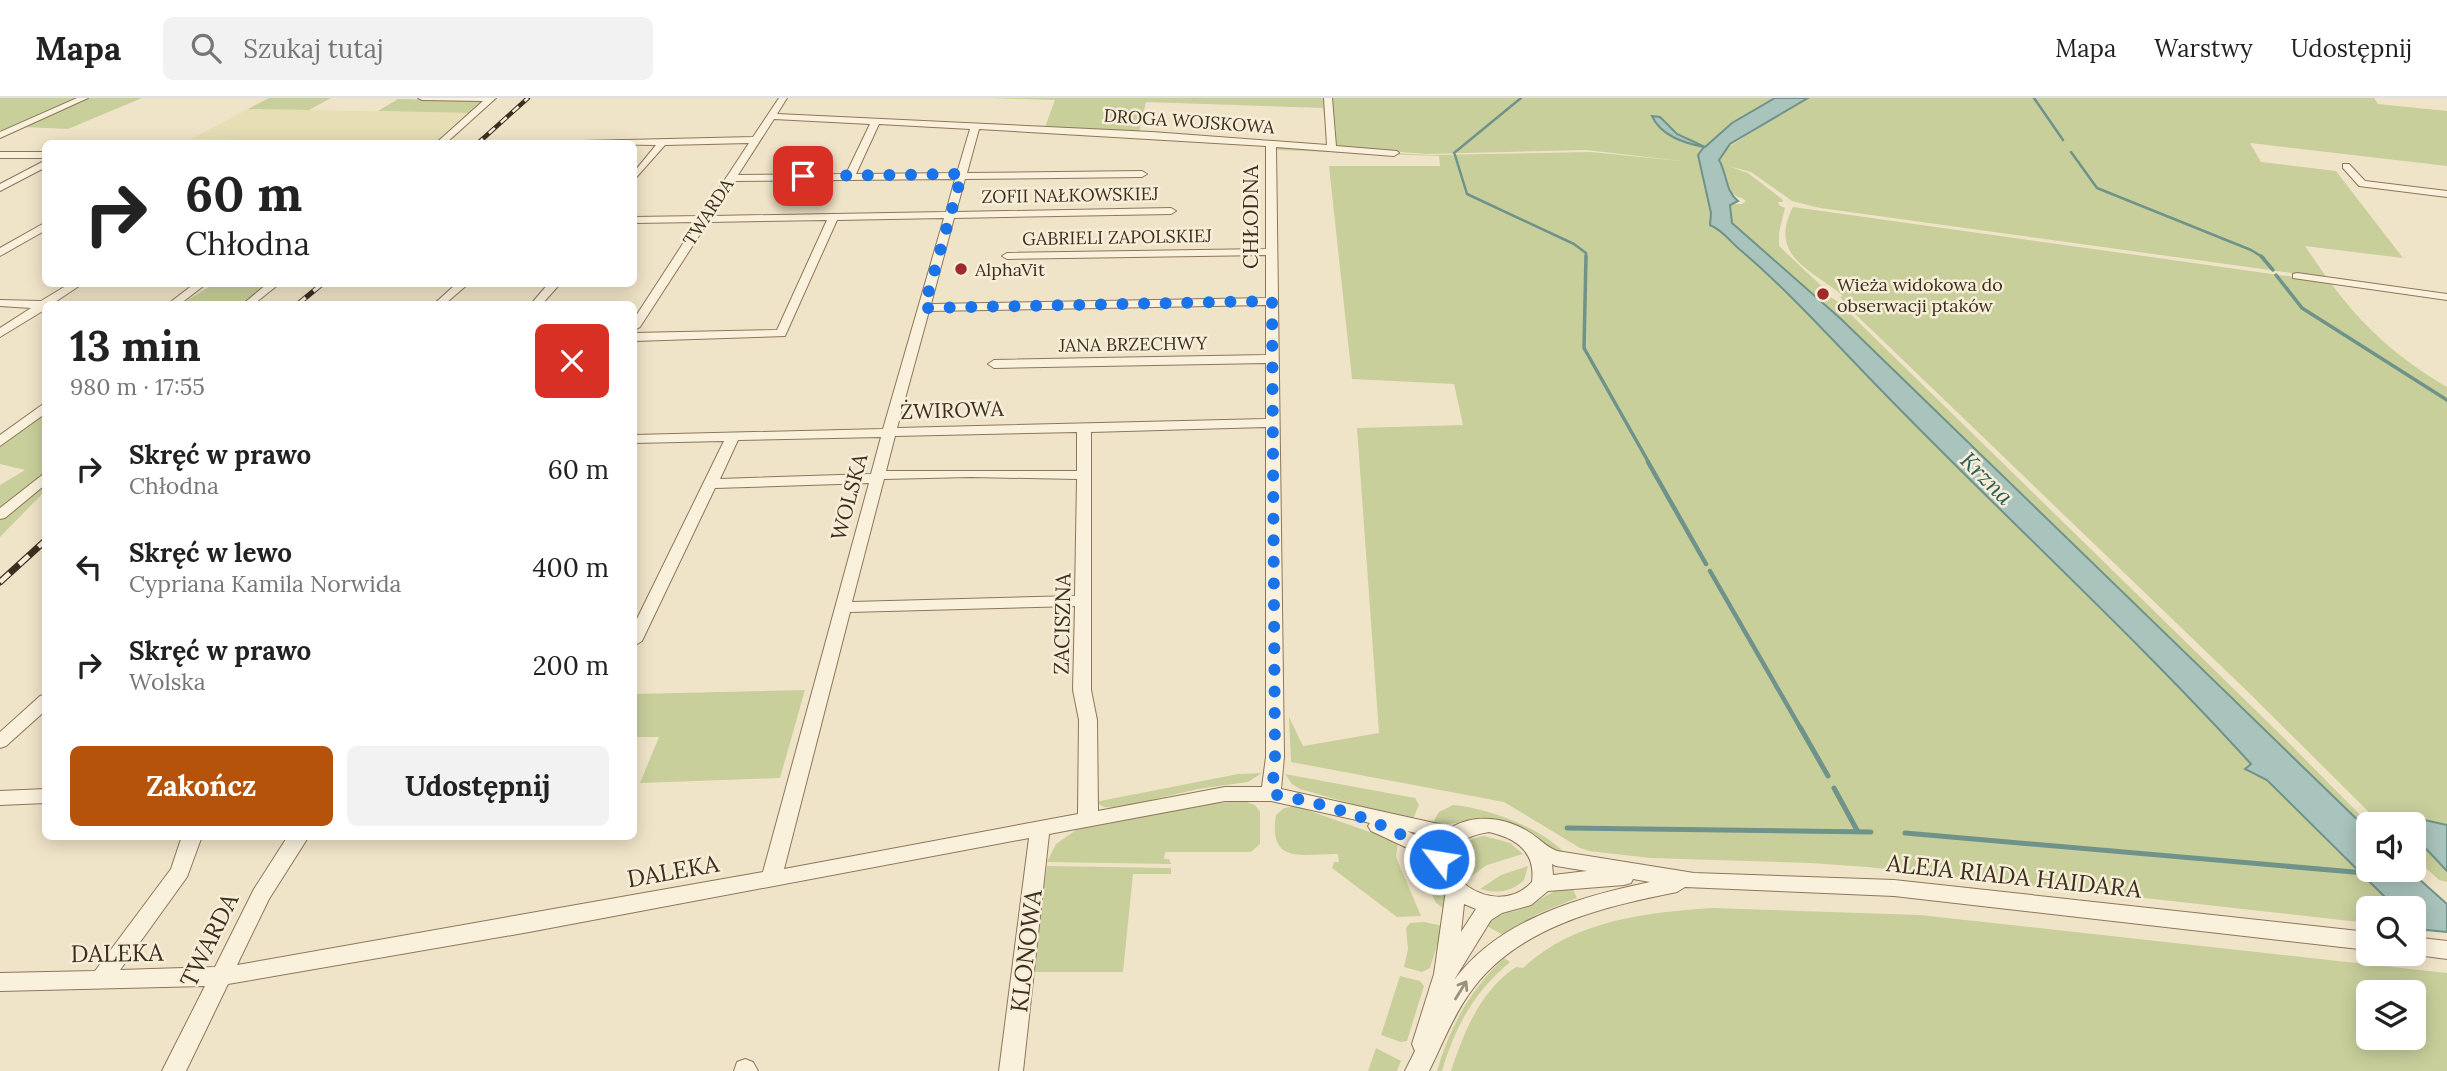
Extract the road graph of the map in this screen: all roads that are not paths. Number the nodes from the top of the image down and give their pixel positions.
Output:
1 (84, 98) edge
2 (422, 98) edge
3 (783, 98) edge
4 (1328, 98) edge
5 (492, 99) edge
6 (771, 116) junction
7 (876, 121) junction
8 (975, 126) junction
9 (0, 135) edge
10 (444, 140) edge
11 (755, 140) junction
12 (663, 142) junction
13 (637, 143) edge
14 (1271, 144) junction
15 (1332, 149) junction
16 (1394, 153) dead end
17 (0, 155) edge
18 (42, 155) edge
19 (42, 165) edge
20 (2346, 166) dead end
21 (637, 173) edge
22 (962, 174) junction
23 (1142, 174) dead end
24 (850, 176) junction
25 (730, 178) junction
26 (0, 188) edge
27 (2447, 194) edge
28 (1171, 211) dead end
29 (950, 214) junction
30 (832, 217) junction
31 (704, 218) junction
32 (637, 220) edge
33 (42, 227) edge
34 (1270, 252) junction
35 (0, 253) edge
36 (1007, 256) dead end
37 (2297, 276) dead end
38 (72, 287) edge
39 (196, 287) edge
40 (269, 287) edge
41 (459, 287) edge
42 (551, 287) edge
43 (2447, 297) edge
44 (51, 301) edge
45 (177, 301) edge
46 (252, 301) edge
47 (442, 301) edge
48 (539, 301) edge
49 (1272, 301) junction
50 (0, 303) edge
51 (42, 305) edge
52 (42, 307) edge
53 (924, 308) junction
54 (637, 322) edge
55 (0, 333) edge
56 (637, 337) edge
57 (1272, 359) junction
58 (994, 365) dead end
59 (42, 409) edge
60 (1272, 423) junction
61 (1084, 427) junction
62 (889, 432) junction
63 (733, 437) junction
64 (637, 439) edge
65 (0, 442) edge
66 (1084, 475) junction
67 (878, 477) junction
68 (42, 479) edge
69 (709, 484) junction
70 (0, 515) edge
71 (1084, 601) junction
72 (844, 607) junction
73 (637, 634) edge
74 (42, 704) edge
75 (0, 742) edge
76 (1272, 794) junction
77 (42, 796) edge
78 (0, 798) edge
79 (1351, 813) junction
80 (1088, 821) junction
81 (1040, 831) junction
82 (1453, 834) junction
83 (191, 840) edge
84 (296, 840) edge
85 (1539, 852) junction
86 (1439, 859) junction
87 (1654, 876) junction
88 (771, 880) junction
89 (1694, 881) junction
90 (1542, 884) junction
91 (1456, 890) junction
92 (1498, 905) junction
93 (2356, 940) edge
94 (2426, 948) edge
95 (2447, 950) edge
96 (1445, 974) junction
97 (220, 977) junction
98 (100, 980) junction
99 (0, 982) edge
100 (174, 1071) edge
101 (1011, 1071) edge
102 (1416, 1071) edge

1 - 9 street
2 - 5 street
3 - 6 street, TWARDA
4 - 15 street
5 - 10 street
6 - 7 street, DROGA WOJSKOWA
6 - 11 street, TWARDA
7 - 8 street, DROGA WOJSKOWA
7 - 24 street
8 - 14 street, DROGA WOJSKOWA
8 - 22 street, WOLSKA
11 - 12 street
11 - 25 street, TWARDA
12 - 13 street
12 - 21 street
14 - 15 street, DROGA WOJSKOWA
14 - 34 street, CHŁODNA
15 - 16 street, DROGA WOJSKOWA
17 - 18 street
19 - 26 street
20 - 27 street
22 - 23 street
22 - 24 street
22 - 29 street, WOLSKA
24 - 25 street
25 - 31 street, TWARDA
28 - 29 street, ZOFII NAŁKOWSKIEJ
29 - 30 street, ZOFII NAŁKOWSKIEJ
29 - 53 street, WOLSKA
30 - 31 street, ZOFII NAŁKOWSKIEJ
30 - 56 street
31 - 32 street, ZOFII NAŁKOWSKIEJ
31 - 54 street, TWARDA
33 - 35 street
34 - 36 street, GABRIELI ZAPOLSKIEJ
34 - 49 street, CHŁODNA
37 - 43 street
38 - 44 street
39 - 45 street
40 - 46 street
41 - 47 street
42 - 48 street
49 - 53 street
49 - 57 street, CHŁODNA
50 - 51 street
52 - 55 street
53 - 62 street, WOLSKA
57 - 58 street, JANA BRZECHWY
57 - 60 street, CHŁODNA
59 - 65 street
60 - 61 street, ŻWIROWA
60 - 76 street, CHŁODNA
61 - 62 street, ŻWIROWA
61 - 66 street, ZACISZNA
62 - 63 street, ŻWIROWA
62 - 67 street, WOLSKA
63 - 64 street, ŻWIROWA
63 - 69 street
66 - 67 street
66 - 71 street, ZACISZNA
67 - 69 street
67 - 72 street, WOLSKA
68 - 70 street
69 - 73 street
71 - 72 street
71 - 80 street, ZACISZNA
72 - 88 street, WOLSKA
74 - 75 street
76 - 79 street, DALEKA
76 - 80 street, DALEKA
77 - 78 street
79 - 82 street, DALEKA
79 - 86 street, DALEKA
80 - 81 street, DALEKA
81 - 88 street, DALEKA
81 - 101 street, KLONOWA
82 - 85 street
82 - 86 street
83 - 98 street
84 - 97 street, TWARDA
85 - 87 street, ALEJA RIADA HAIDARA
85 - 90 street
86 - 91 street
87 - 89 street, ALEJA RIADA HAIDARA
87 - 90 street, ALEJA RIADA HAIDARA
88 - 97 street, DALEKA
89 - 93 street, ALEJA RIADA HAIDARA
102 -> 89 street
90 - 92 street
91 - 92 street
91 - 96 street
92 - 96 street
94 - 95 street
96 - 102 street
97 - 98 street, DALEKA
97 - 100 street, TWARDA
98 - 99 street, DALEKA

